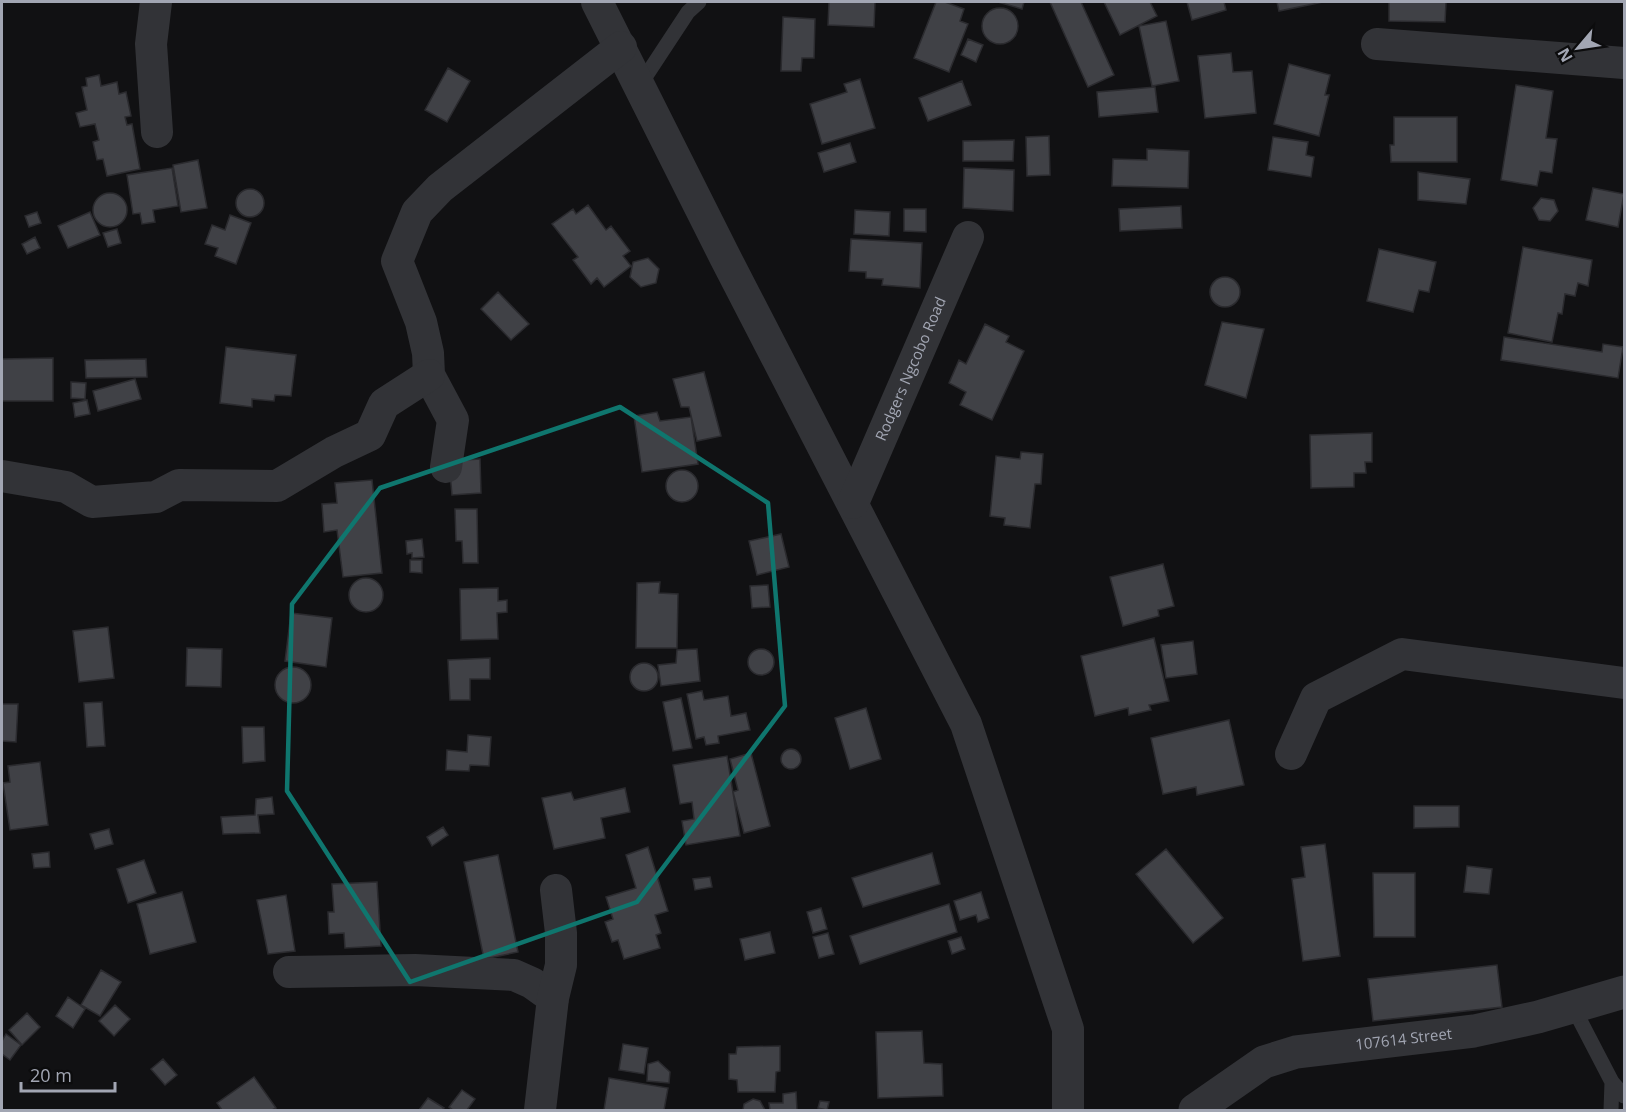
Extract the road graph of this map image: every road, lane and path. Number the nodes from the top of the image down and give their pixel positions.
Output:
1 (156, 2) edge
2 (597, 2) edge
3 (699, 2) edge
4 (1377, 44) dead end
5 (621, 47) junction
6 (1624, 63) edge
7 (640, 85) junction
8 (157, 132) dead end
9 (968, 237) dead end
10 (429, 375) junction
11 (446, 467) dead end
12 (2, 476) edge
13 (853, 503) junction
14 (1624, 683) edge
15 (1291, 754) dead end
16 (556, 890) dead end
17 (289, 972) dead end
18 (1624, 992) edge
19 (553, 998) junction
20 (1573, 1007) junction
21 (1612, 1082) junction
22 (1624, 1096) edge
23 (540, 1110) edge
24 (1068, 1110) edge
25 (1195, 1110) edge
26 (1611, 1110) edge

1 - 8 street
2 - 5 street
3 - 7 lane
4 - 6 street
5 - 7 street
5 - 10 street
7 - 13 street
9 - 13 street, Rodgers Ngcobo Road
10 - 11 street
10 - 12 street
13 - 24 street
14 - 15 street
16 - 19 street
17 - 19 street
18 - 20 street, 107614 Street
19 - 23 street
20 - 21 lane
20 - 25 street, 107614 Street
21 - 22 lane
21 - 26 lane

